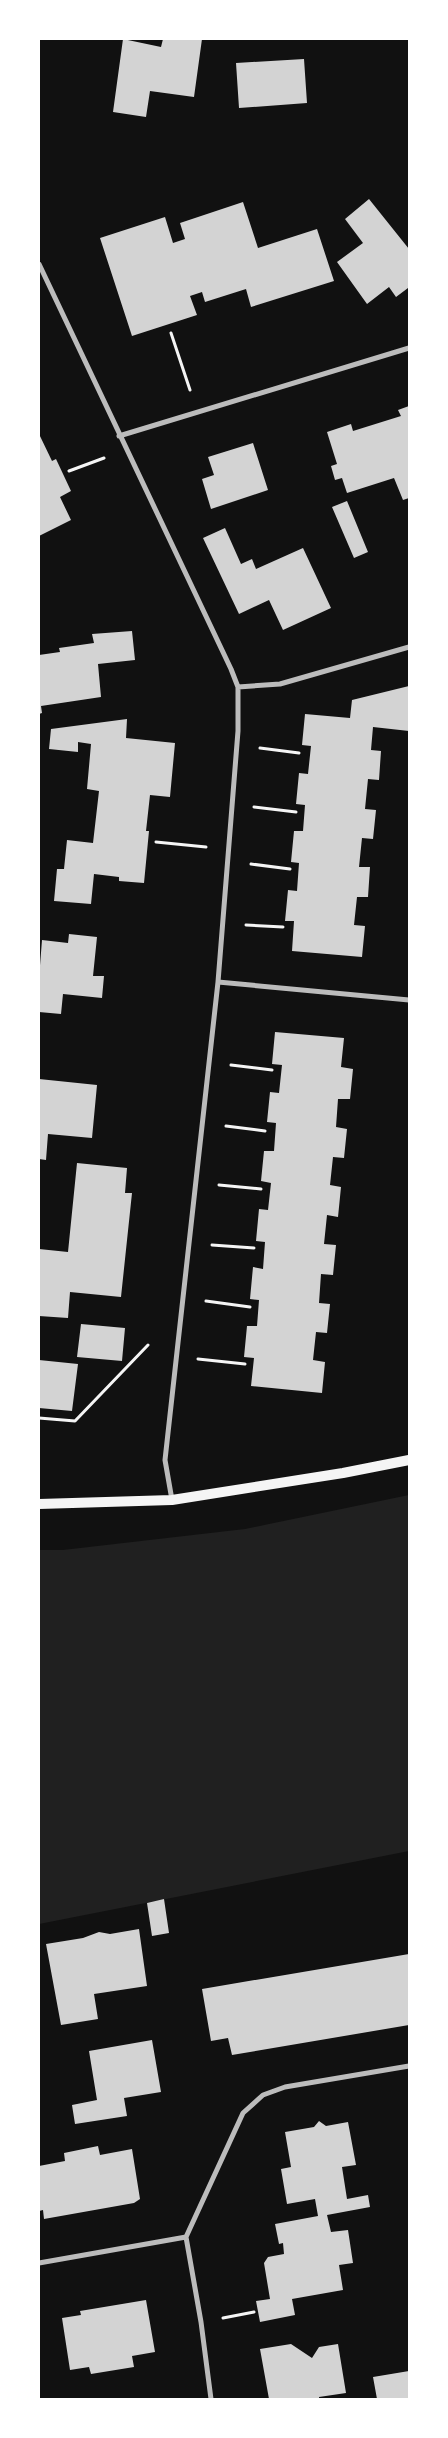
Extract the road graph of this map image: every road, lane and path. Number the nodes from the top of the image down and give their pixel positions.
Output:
1 (39, 264) edge
2 (171, 333) dead end
3 (409, 348) edge
4 (197, 412) junction
5 (119, 436) junction
6 (126, 450) junction
7 (69, 471) dead end
8 (409, 647) edge
9 (238, 687) junction
10 (237, 746) junction
11 (299, 753) dead end
12 (232, 805) junction
13 (296, 812) dead end
14 (156, 842) dead end
15 (229, 849) junction
16 (228, 861) junction
17 (290, 870) dead end
18 (223, 923) junction
19 (283, 927) dead end
20 (218, 982) junction
21 (409, 1000) edge
22 (209, 1062) junction
23 (272, 1070) dead end
24 (203, 1124) junction
25 (265, 1130) dead end
26 (196, 1183) junction
27 (261, 1189) dead end
28 (189, 1242) junction
29 (254, 1248) dead end
30 (183, 1298) junction
31 (250, 1307) dead end
32 (148, 1345) dead end
33 (177, 1356) junction
34 (245, 1364) dead end
35 (39, 1418) edge
36 (409, 1460) edge
37 (172, 1500) junction
38 (39, 1504) edge
39 (409, 2066) edge
40 (186, 2238) junction
41 (39, 2263) edge
42 (254, 2312) dead end
43 (202, 2322) junction
44 (211, 2399) edge

1 - 5 street
2 - 4 path
3 - 4 street
4 - 5 street
5 - 6 street
6 - 7 path
6 - 9 street
8 - 9 street
9 - 10 street
10 - 11 path
10 - 12 street
12 - 13 path
12 - 15 street
14 - 15 path
15 - 16 street
16 - 17 path
16 - 18 street
18 - 19 path
18 - 20 street
20 - 21 street
20 - 22 street
22 - 23 path
22 - 24 street
24 - 25 path
24 - 26 street
26 - 27 path
26 - 28 street
28 - 29 path
28 - 30 street
30 - 31 path
30 - 33 street
32 - 35 path
33 - 34 path
33 - 37 street
36 - 37 main road
37 - 38 main road
39 - 40 street
40 - 41 street
40 - 43 street
42 - 43 path
43 - 44 street

